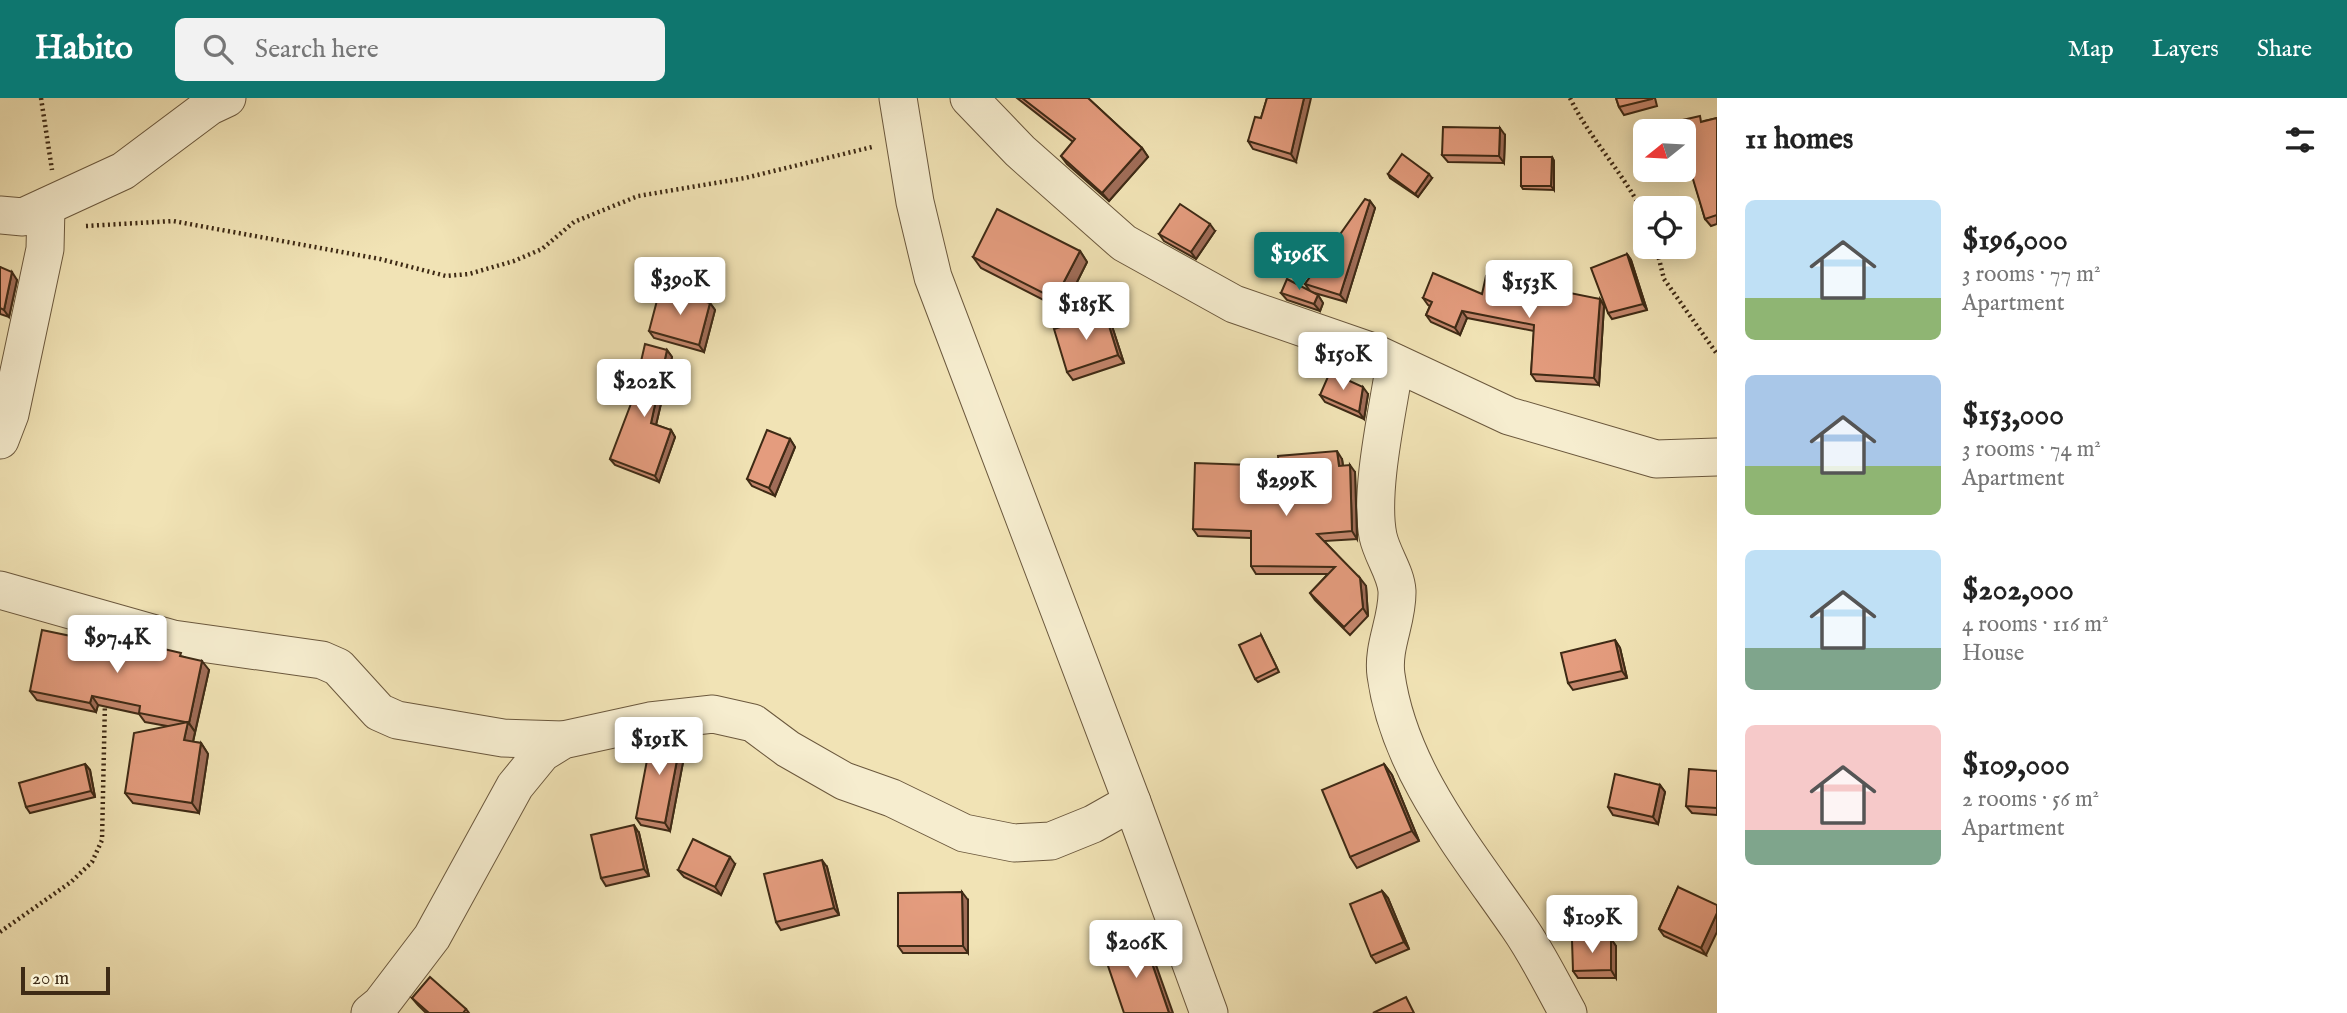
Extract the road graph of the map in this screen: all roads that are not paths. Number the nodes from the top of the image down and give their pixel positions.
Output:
1 (227, 98) edge
2 (898, 98) edge
3 (969, 98) edge
4 (50, 211) junction
5 (0, 215) edge
6 (1395, 363) junction
7 (0, 440) edge
8 (1717, 457) edge
9 (0, 590) edge
10 (563, 740) junction
11 (1132, 802) junction
12 (370, 1013) edge
13 (1209, 1013) edge
14 (1568, 1013) edge

1 - 4 street
2 - 11 street
3 - 6 street
4 - 5 street
4 - 7 street
6 - 8 street
6 - 14 street
9 - 10 street
10 - 11 street
10 - 12 street
11 - 13 street

